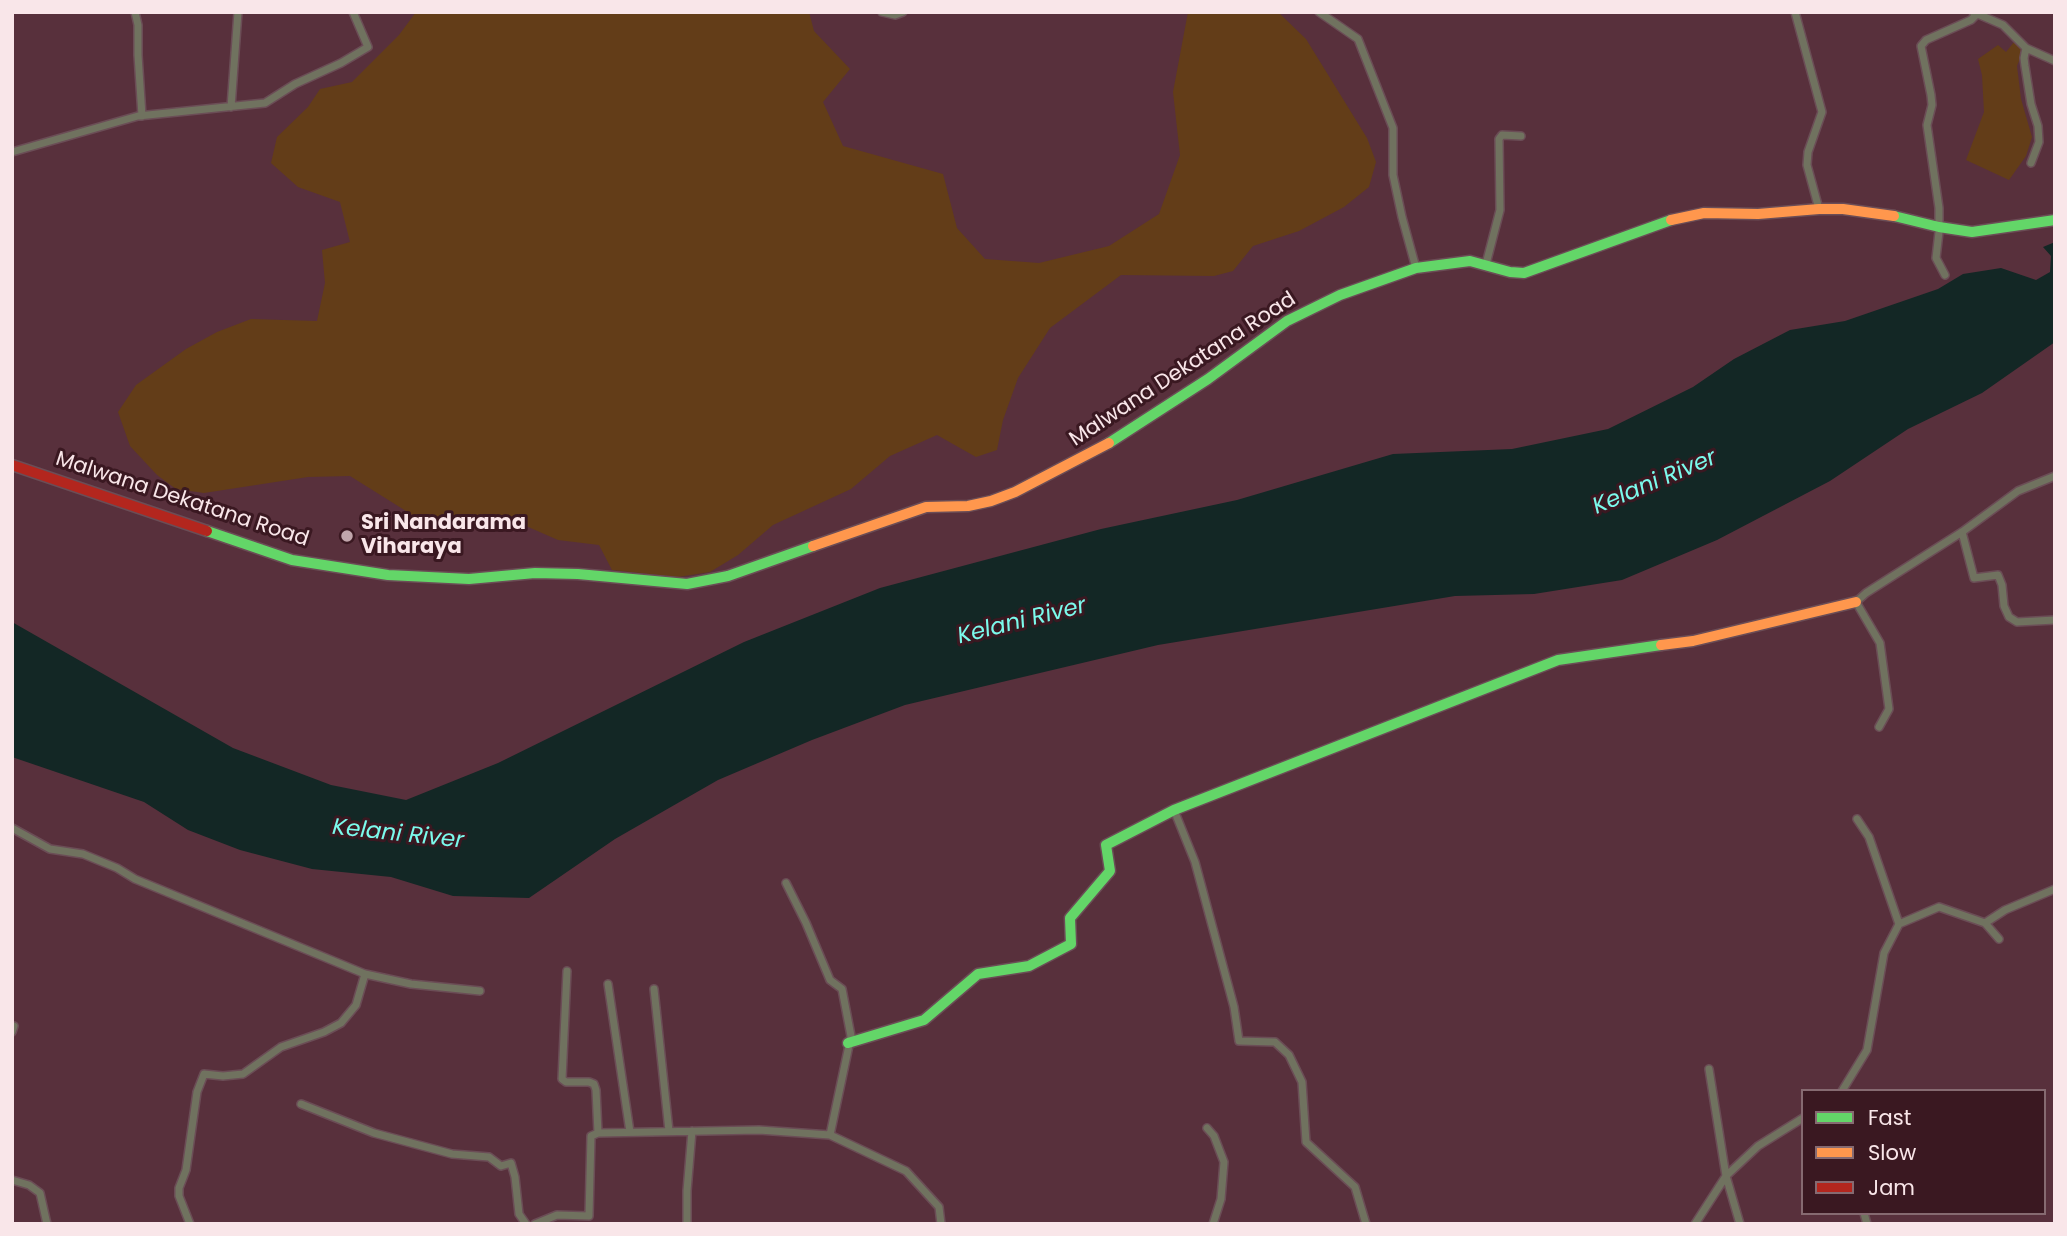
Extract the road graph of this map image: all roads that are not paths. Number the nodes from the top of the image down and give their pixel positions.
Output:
1 (135, 12) edge
2 (238, 12) edge
3 (353, 12) edge
4 (882, 12) edge
5 (903, 12) edge
6 (1319, 12) edge
7 (1795, 12) edge
8 (1974, 13) edge
9 (2026, 48) junction
10 (2055, 61) edge
11 (231, 107) junction
12 (142, 116) junction
13 (1521, 136) dead end
14 (12, 152) edge
15 (2031, 163) dead end
16 (1819, 209) junction
17 (2055, 220) edge
18 (1939, 227) junction
19 (1486, 264) junction
20 (1416, 268) junction
21 (1945, 275) dead end
22 (12, 465) edge
23 (2055, 476) edge
24 (1962, 532) junction
25 (1856, 602) junction
26 (2055, 620) edge
27 (1879, 727) dead end
28 (1174, 810) junction
29 (1857, 819) dead end
30 (12, 828) edge
31 (786, 883) dead end
32 (2055, 889) edge
33 (1985, 923) junction
34 (1899, 924) junction
35 (1999, 939) dead end
36 (567, 971) dead end
37 (365, 974) junction
38 (608, 985) dead end
39 (654, 989) dead end
40 (480, 991) dead end
41 (848, 1043) junction
42 (1709, 1069) dead end
43 (1843, 1089) edge
44 (301, 1104) dead end
45 (1801, 1119) edge
46 (1207, 1128) dead end
47 (668, 1131) junction
48 (692, 1131) junction
49 (630, 1132) junction
50 (598, 1133) junction
51 (830, 1135) junction
52 (1726, 1176) junction
53 (12, 1180) edge
54 (47, 1224) edge
55 (190, 1224) edge
56 (526, 1224) edge
57 (535, 1224) edge
58 (687, 1224) edge
59 (941, 1224) edge
60 (1213, 1224) edge
61 (1366, 1224) edge
62 (1695, 1224) edge
63 (1740, 1224) edge

1 - 12 street
2 - 11 street
3 - 11 street
4 - 5 street
6 - 20 street
7 - 16 street
8 - 9 street
8 - 18 street
9 - 10 street
9 - 15 street
11 - 12 street
12 - 14 street
13 - 19 street
16 - 18 main road, Malwana Dekatana Road
16 - 19 main road, Malwana Dekatana Road
17 - 18 main road, Malwana Dekatana Road
18 - 21 street
19 - 20 main road, Malwana Dekatana Road
20 - 22 main road, Malwana Dekatana Road
23 - 24 street
24 - 25 street
24 - 26 street
25 - 27 street
25 - 28 main road
28 - 41 main road
28 - 61 street
29 - 34 street
30 - 37 street
31 - 41 street
32 - 33 street
33 - 34 street
33 - 35 street
34 - 43 street
36 - 50 street
37 - 40 street
37 - 55 street
38 - 49 street
39 - 47 street
41 - 51 street
42 - 52 street
44 - 56 street
45 - 52 street
46 - 60 street
47 - 48 street
47 - 49 street
48 - 51 street
48 - 58 street
49 - 50 street
50 - 57 street
51 - 59 street
52 - 62 street
52 - 63 street
53 - 54 street

